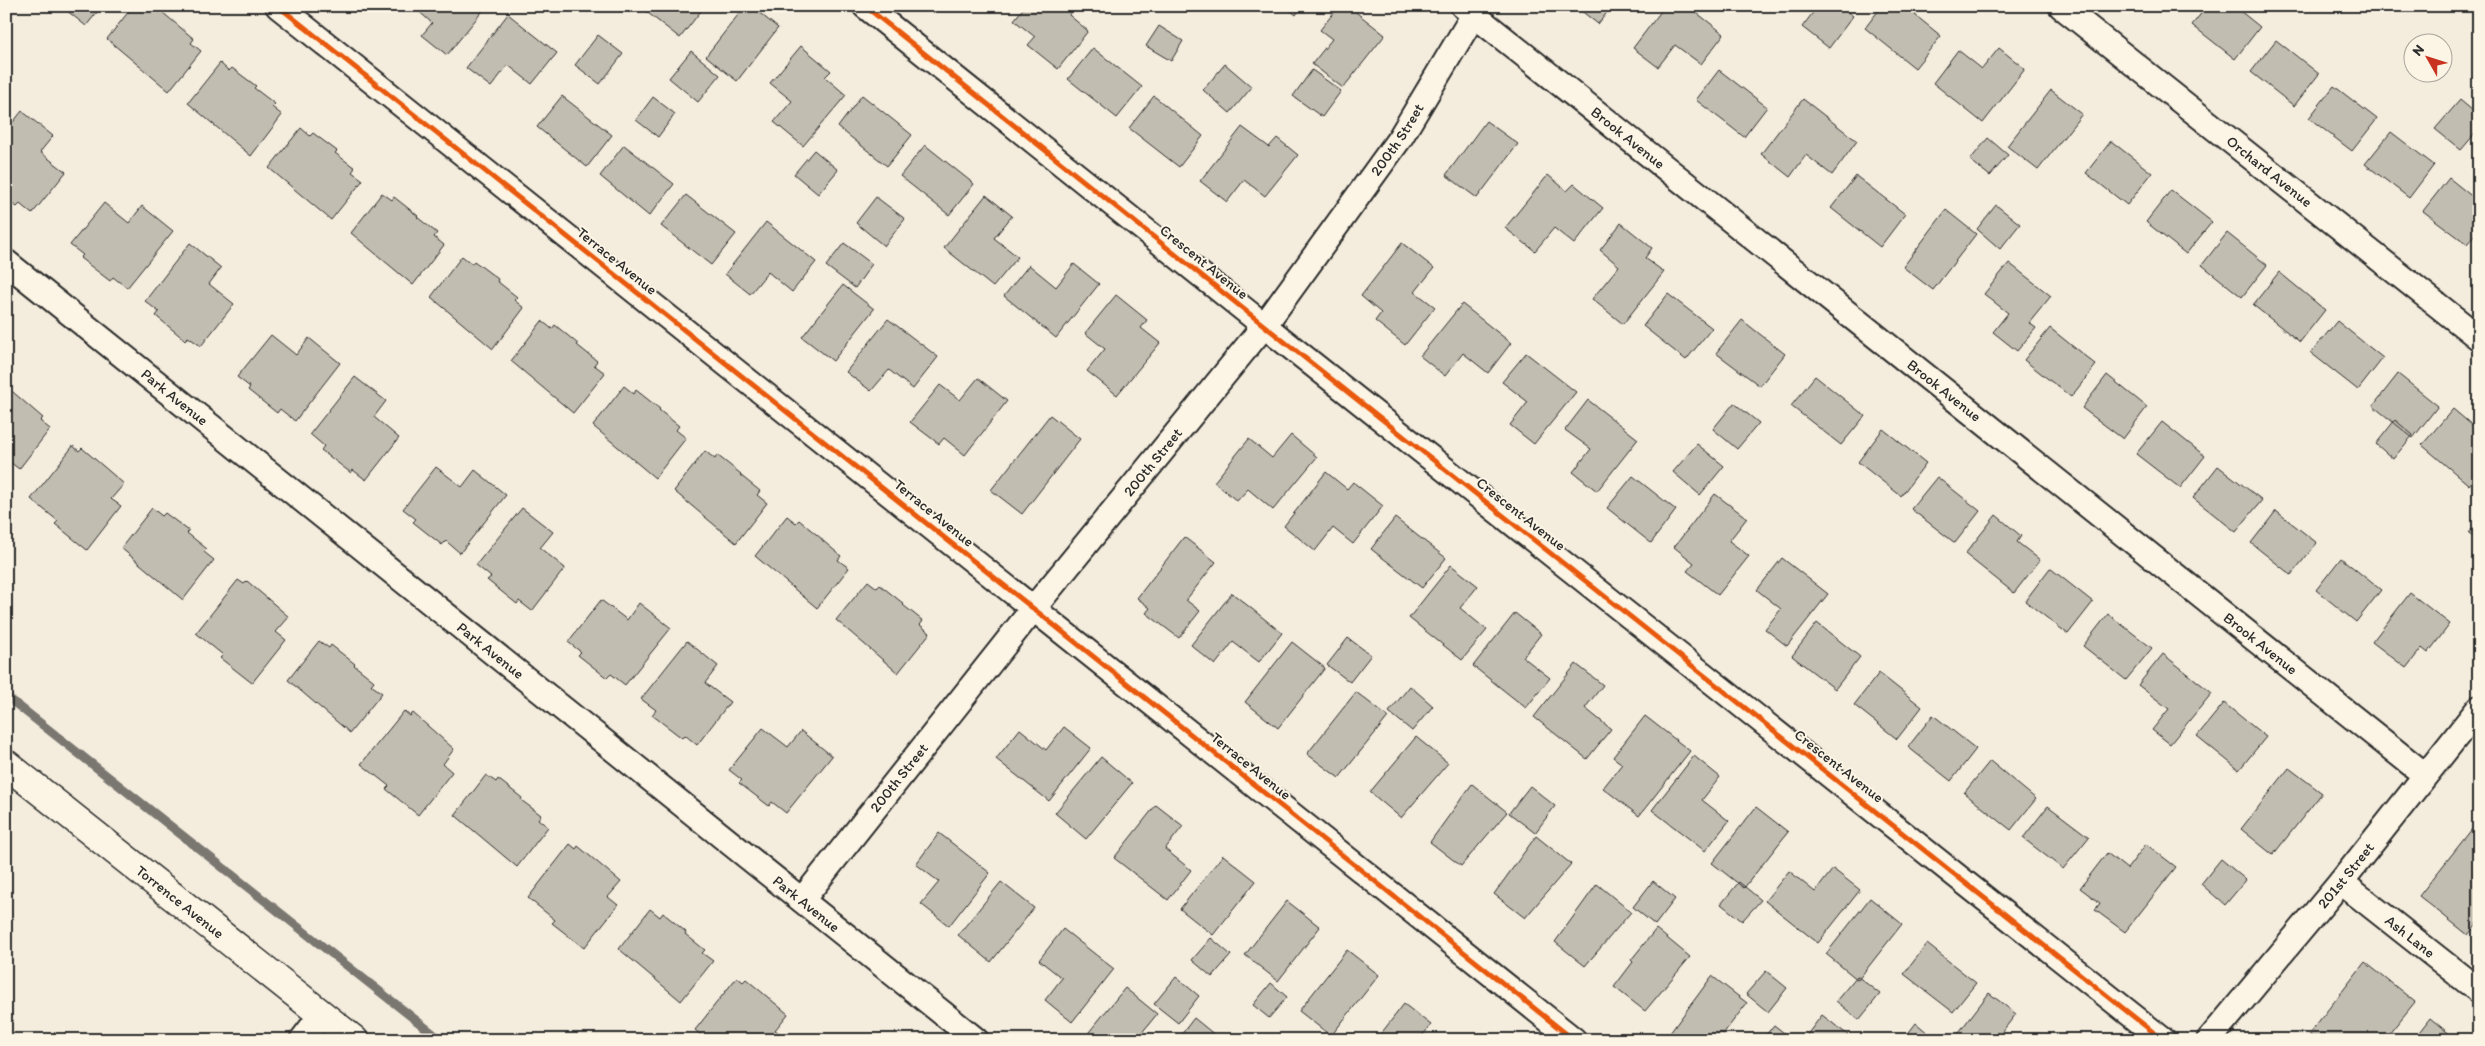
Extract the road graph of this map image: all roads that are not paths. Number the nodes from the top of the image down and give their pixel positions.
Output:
1 (278, 6) edge
2 (865, 6) edge
3 (2061, 6) edge
4 (1472, 9) edge
5 (6, 262) edge
6 (1264, 326) junction
7 (2479, 338) edge
8 (1033, 609) junction
9 (2479, 708) edge
10 (6, 764) edge
11 (2425, 775) junction
12 (2341, 882) junction
13 (802, 900) junction
14 (2479, 991) edge
15 (322, 1014) junction
16 (302, 1040) edge
17 (354, 1040) edge
18 (976, 1040) edge
19 (1574, 1040) edge
20 (2163, 1040) edge
21 (2210, 1040) edge

1 - 8 street, Terrace Avenue
2 - 6 street, Crescent Avenue
3 - 7 street, Orchard Avenue
4 - 6 street, 200th Street
4 - 11 street, Brook Avenue
5 - 13 street, Park Avenue
6 - 8 street, 200th Street
6 - 20 street, Crescent Avenue
8 - 13 street, 200th Street
8 - 19 street, Terrace Avenue
9 - 11 street, 201st Street
10 - 15 main road, Torrence Avenue
11 - 12 street, 201st Street
12 - 14 street, Ash Lane
12 - 21 street, 201st Street
13 - 18 street, Park Avenue
15 - 16 street
15 - 17 main road, Torrence Avenue

